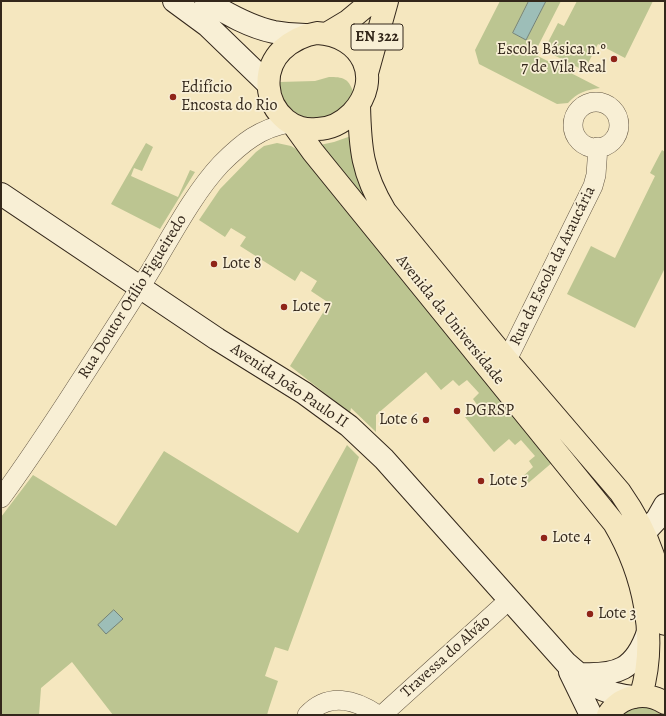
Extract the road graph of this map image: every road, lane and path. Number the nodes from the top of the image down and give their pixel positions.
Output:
1 (174, 1) edge
2 (206, 1) edge
3 (372, 1) edge
4 (387, 1) edge
5 (328, 33) junction
6 (306, 35) junction
7 (367, 74) junction
8 (268, 84) junction
9 (359, 105) junction
10 (293, 125) junction
11 (598, 148) dead end
12 (1, 194) edge
13 (141, 287) junction
14 (507, 360) junction
15 (1, 498) edge
16 (665, 505) edge
17 (644, 534) junction
18 (509, 600) junction
19 (656, 628) edge
20 (572, 669) junction
21 (637, 696) junction
22 (665, 703) edge
23 (307, 715) edge
24 (378, 715) edge
25 (382, 715) edge
26 (591, 715) edge
27 (608, 715) edge

1 - 8 street
2 - 6 street
3 - 5 main road, EN 322
4 - 7 main road, EN 322
5 - 6 main road, EN 322
5 - 7 main road, EN 322
6 - 8 main road, EN 322
7 - 9 main road, EN 322
8 - 10 main road, EN 322
9 - 10 main road, EN 322
9 - 14 main road, Avenida da Universidade
10 - 13 street, Rua Doutor Otílio Figueiredo
10 - 19 main road, Avenida da Universidade
11 - 14 street, Rua da Escola da Araucária
12 - 13 street, Avenida João Paulo II
13 - 15 street, Rua Doutor Otílio Figueiredo
13 - 18 street, Avenida João Paulo II
14 - 17 main road, Avenida da Universidade
16 - 17 street
17 - 19 main road, Avenida da Universidade
18 - 20 street, Avenida João Paulo II
18 - 25 street, Travessa do Alvão
19 - 20 street
19 - 21 main road, Avenida da Universidade
20 - 21 street
20 - 26 street
21 - 22 main road
21 - 27 main road
23 - 24 street

